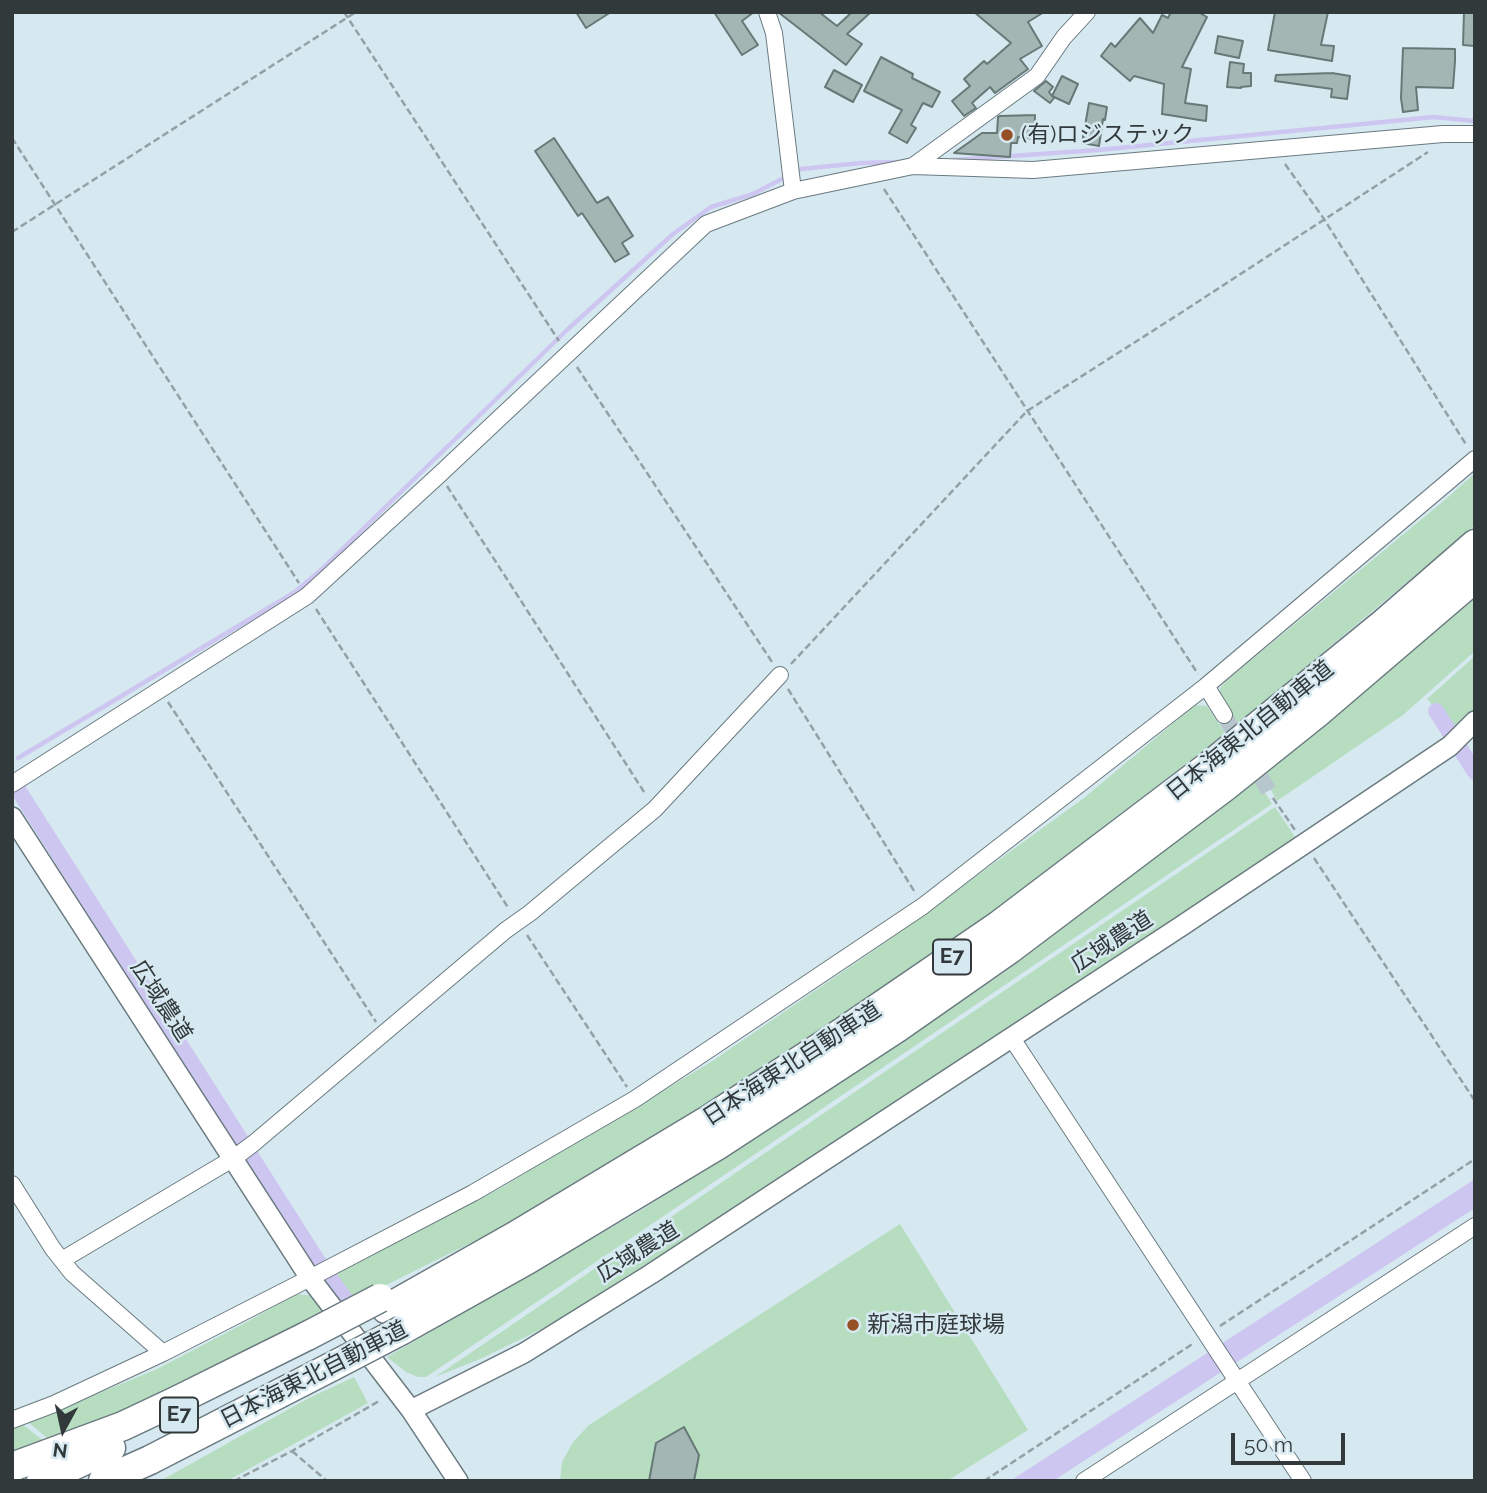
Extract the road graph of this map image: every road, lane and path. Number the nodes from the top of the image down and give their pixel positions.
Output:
1 (344, 12) edge
2 (356, 12) edge
3 (767, 12) edge
4 (1087, 12) edge
5 (348, 18) junction
6 (1443, 134) junction
7 (1475, 134) edge
8 (12, 138) edge
9 (1275, 149) junction
10 (913, 166) junction
11 (874, 174) junction
12 (793, 191) junction
13 (56, 204) junction
14 (1324, 219) junction
15 (12, 232) edge
16 (568, 354) junction
17 (1027, 411) junction
18 (1471, 453) edge
19 (440, 474) junction
20 (1475, 544) edge
21 (1475, 578) edge
22 (307, 596) junction
23 (780, 675) junction
24 (1206, 686) junction
25 (160, 690) junction
26 (1224, 715) tunnel mouth
27 (1475, 721) edge
28 (12, 785) edge
29 (1273, 799) tunnel mouth
30 (655, 809) junction
31 (12, 817) edge
32 (1304, 844) junction
33 (923, 906) junction
34 (519, 922) junction
35 (384, 1034) junction
36 (1011, 1037) junction
37 (635, 1100) junction
38 (1475, 1101) edge
39 (234, 1157) junction
40 (1475, 1159) edge
41 (12, 1184) edge
42 (1475, 1226) edge
43 (62, 1260) junction
44 (310, 1278) junction
45 (389, 1312) junction
46 (1209, 1337) junction
47 (319, 1349) junction
48 (163, 1353) junction
49 (1236, 1378) junction
50 (301, 1383) junction
51 (396, 1391) junction
52 (411, 1410) junction
53 (12, 1420) edge
54 (292, 1451) junction
55 (12, 1467) edge
56 (41, 1481) edge
57 (103, 1481) edge
58 (135, 1481) edge
59 (234, 1481) edge
60 (327, 1481) edge
61 (458, 1481) edge
62 (984, 1481) edge
63 (1084, 1481) edge
64 (1303, 1481) edge

1 - 5 path
2 - 5 path
3 - 12 street
4 - 10 street
5 - 13 path
5 - 16 path
6 - 7 street
6 - 9 street
6 - 14 path
8 - 13 path
9 - 10 street
9 - 14 path
10 - 11 street
11 - 12 street
11 - 17 path
12 - 16 street
13 - 15 path
13 - 22 path
14 - 17 path
14 - 18 path
16 - 19 street
16 - 23 path
17 - 23 path
17 - 24 path
18 - 24 street
19 - 22 street
19 - 30 path
20 - 45 highway, 日本海東北自動車道 / E7
21 - 45 highway, 日本海東北自動車道 / E7
22 - 25 street
22 - 34 path
23 - 30 street
23 - 33 path
24 - 26 street
24 - 33 street
25 - 28 street
25 - 35 path
27 - 32 street, 広域農道
29 - 32 path
30 - 34 street
31 - 39 street, 広域農道
32 - 36 street, 広域農道
32 - 38 path
33 - 37 street
34 - 35 street
34 - 37 path
35 - 39 street
36 - 46 street
36 - 52 street, 広域農道
37 - 44 street
39 - 43 street
39 - 44 street, 広域農道
40 - 46 path
41 - 43 street
42 - 49 street
43 - 48 street
44 - 48 street
44 - 51 street, 広域農道
45 - 47 highway, 日本海東北自動車道 / E7
46 - 49 street
46 - 62 path
47 - 50 highway, 日本海東北自動車道 / E7
47 - 55 highway
47 - 56 highway, 日本海東北自動車道 / E7
48 - 53 street
49 - 63 street
49 - 64 street
50 - 57 highway, 日本海東北自動車道 / E7
50 - 58 highway
51 - 52 street, 広域農道
51 - 54 path
52 - 61 street
54 - 59 path
54 - 60 path

